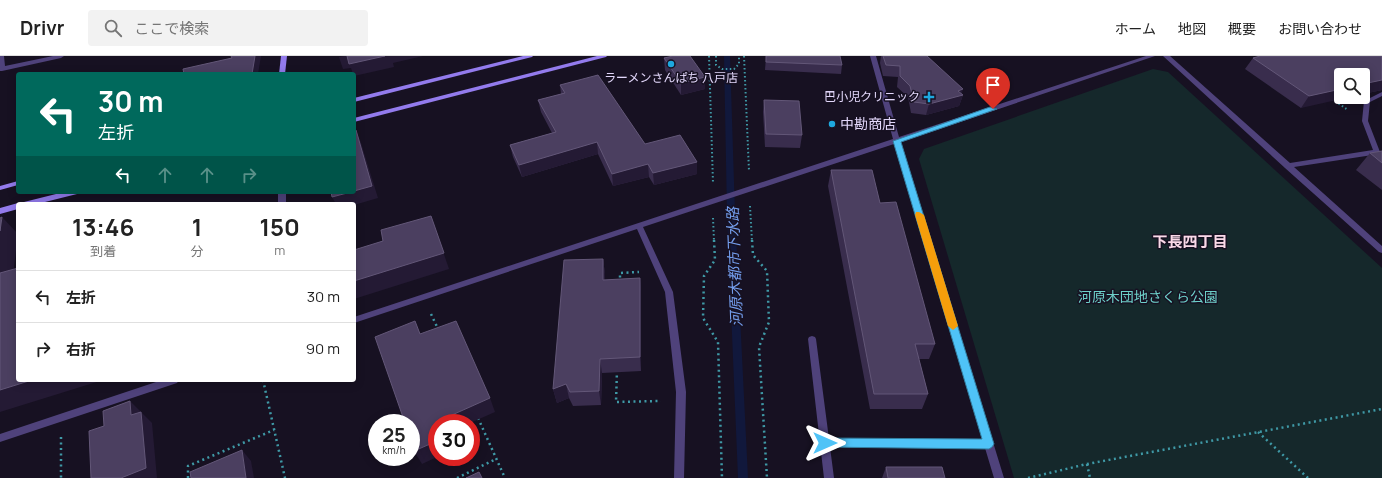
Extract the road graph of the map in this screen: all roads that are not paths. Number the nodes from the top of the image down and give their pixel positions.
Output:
1 (1, 56) edge
2 (61, 56) edge
3 (284, 56) edge
4 (530, 56) edge
5 (604, 56) edge
6 (873, 56) edge
7 (1152, 56) edge
8 (1166, 56) edge
9 (1, 69) edge
10 (282, 72) edge
11 (1382, 94) edge
12 (356, 100) edge
13 (356, 119) edge
14 (897, 141) junction
15 (1287, 166) junction
16 (16, 184) edge
17 (0, 188) edge
18 (66, 194) edge
19 (35, 202) edge
20 (16, 207) edge
21 (0, 211) edge
22 (639, 226) junction
23 (1382, 250) edge
24 (356, 319) edge
25 (812, 339) dead end
26 (168, 382) edge
27 (0, 438) edge
28 (825, 443) junction
29 (989, 444) junction
30 (679, 478) edge
31 (829, 478) edge
32 (999, 478) edge

1 - 9 street
2 - 9 street
3 - 10 street
4 - 12 street
5 - 13 street
6 - 14 street
7 - 14 street
8 - 15 street
11 - 15 street
14 - 22 street
14 - 29 street
15 - 23 street
16 - 17 street
18 - 19 street
20 - 21 street
22 - 24 street
22 - 30 street
25 - 28 street
26 - 27 street
28 - 29 street
28 - 31 street
29 - 32 street

